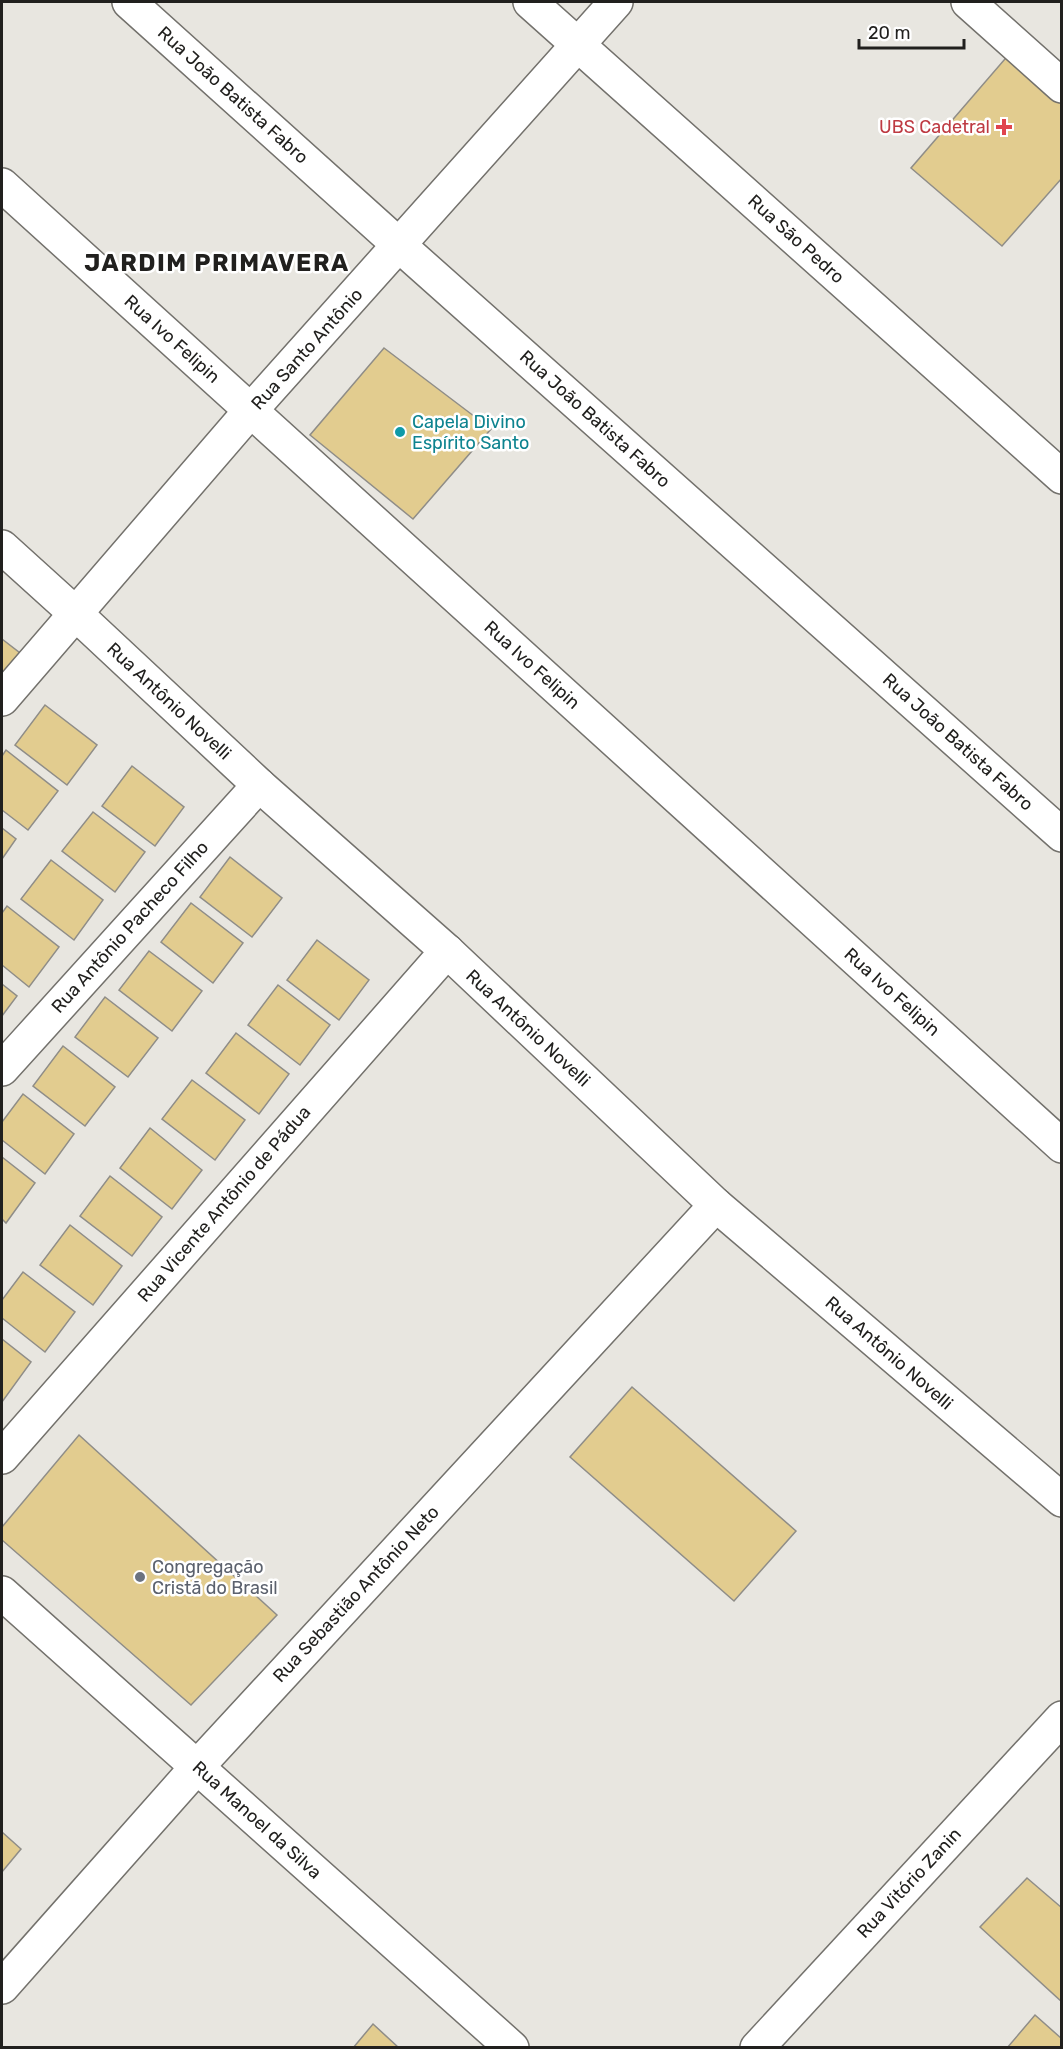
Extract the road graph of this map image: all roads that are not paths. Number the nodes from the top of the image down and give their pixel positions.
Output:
1 (129, 2) edge
2 (530, 2) edge
3 (616, 2) edge
4 (968, 2) edge
5 (578, 44) junction
6 (1062, 86) edge
7 (2, 185) edge
8 (400, 246) junction
9 (251, 410) junction
10 (1062, 477) edge
11 (2, 547) edge
12 (76, 614) junction
13 (2, 699) edge
14 (258, 785) junction
15 (1062, 835) edge
16 (447, 951) junction
17 (2, 1069) edge
18 (1062, 1146) edge
19 (716, 1204) junction
20 (2, 1457) edge
21 (1062, 1500) edge
22 (2, 1593) edge
23 (1062, 1718) edge
24 (197, 1767) junction
25 (2, 1987) edge
26 (512, 2048) edge
27 (757, 2048) edge

1 - 8 street, Rua João Batista Fabro
2 - 5 street, Rua São Pedro
3 - 5 street, Rua Santo Antônio
4 - 6 street
5 - 8 street, Rua Santo Antônio
5 - 10 street, Rua São Pedro
7 - 9 street, Rua Ivo Felipin
8 - 9 street, Rua Santo Antônio
8 - 15 street, Rua João Batista Fabro
9 - 12 street, Rua Santo Antônio
9 - 18 street, Rua Ivo Felipin
11 - 12 street, Rua Antônio Novelli
12 - 13 street, Rua Santo Antônio
12 - 14 street, Rua Antônio Novelli
14 - 16 street, Rua Antônio Novelli
14 - 17 street, Rua Antônio Pacheco Filho
16 - 19 street, Rua Antônio Novelli
16 - 20 street, Rua Vicente Antônio de Pádua
19 - 21 street, Rua Antônio Novelli
19 - 24 street, Rua Sebastião Antônio Neto
22 - 24 street, Rua Manoel da Silva
23 - 27 street, Rua Vitório Zanin
24 - 25 street, Rua Sebastião Antônio Neto
24 - 26 street, Rua Manoel da Silva

